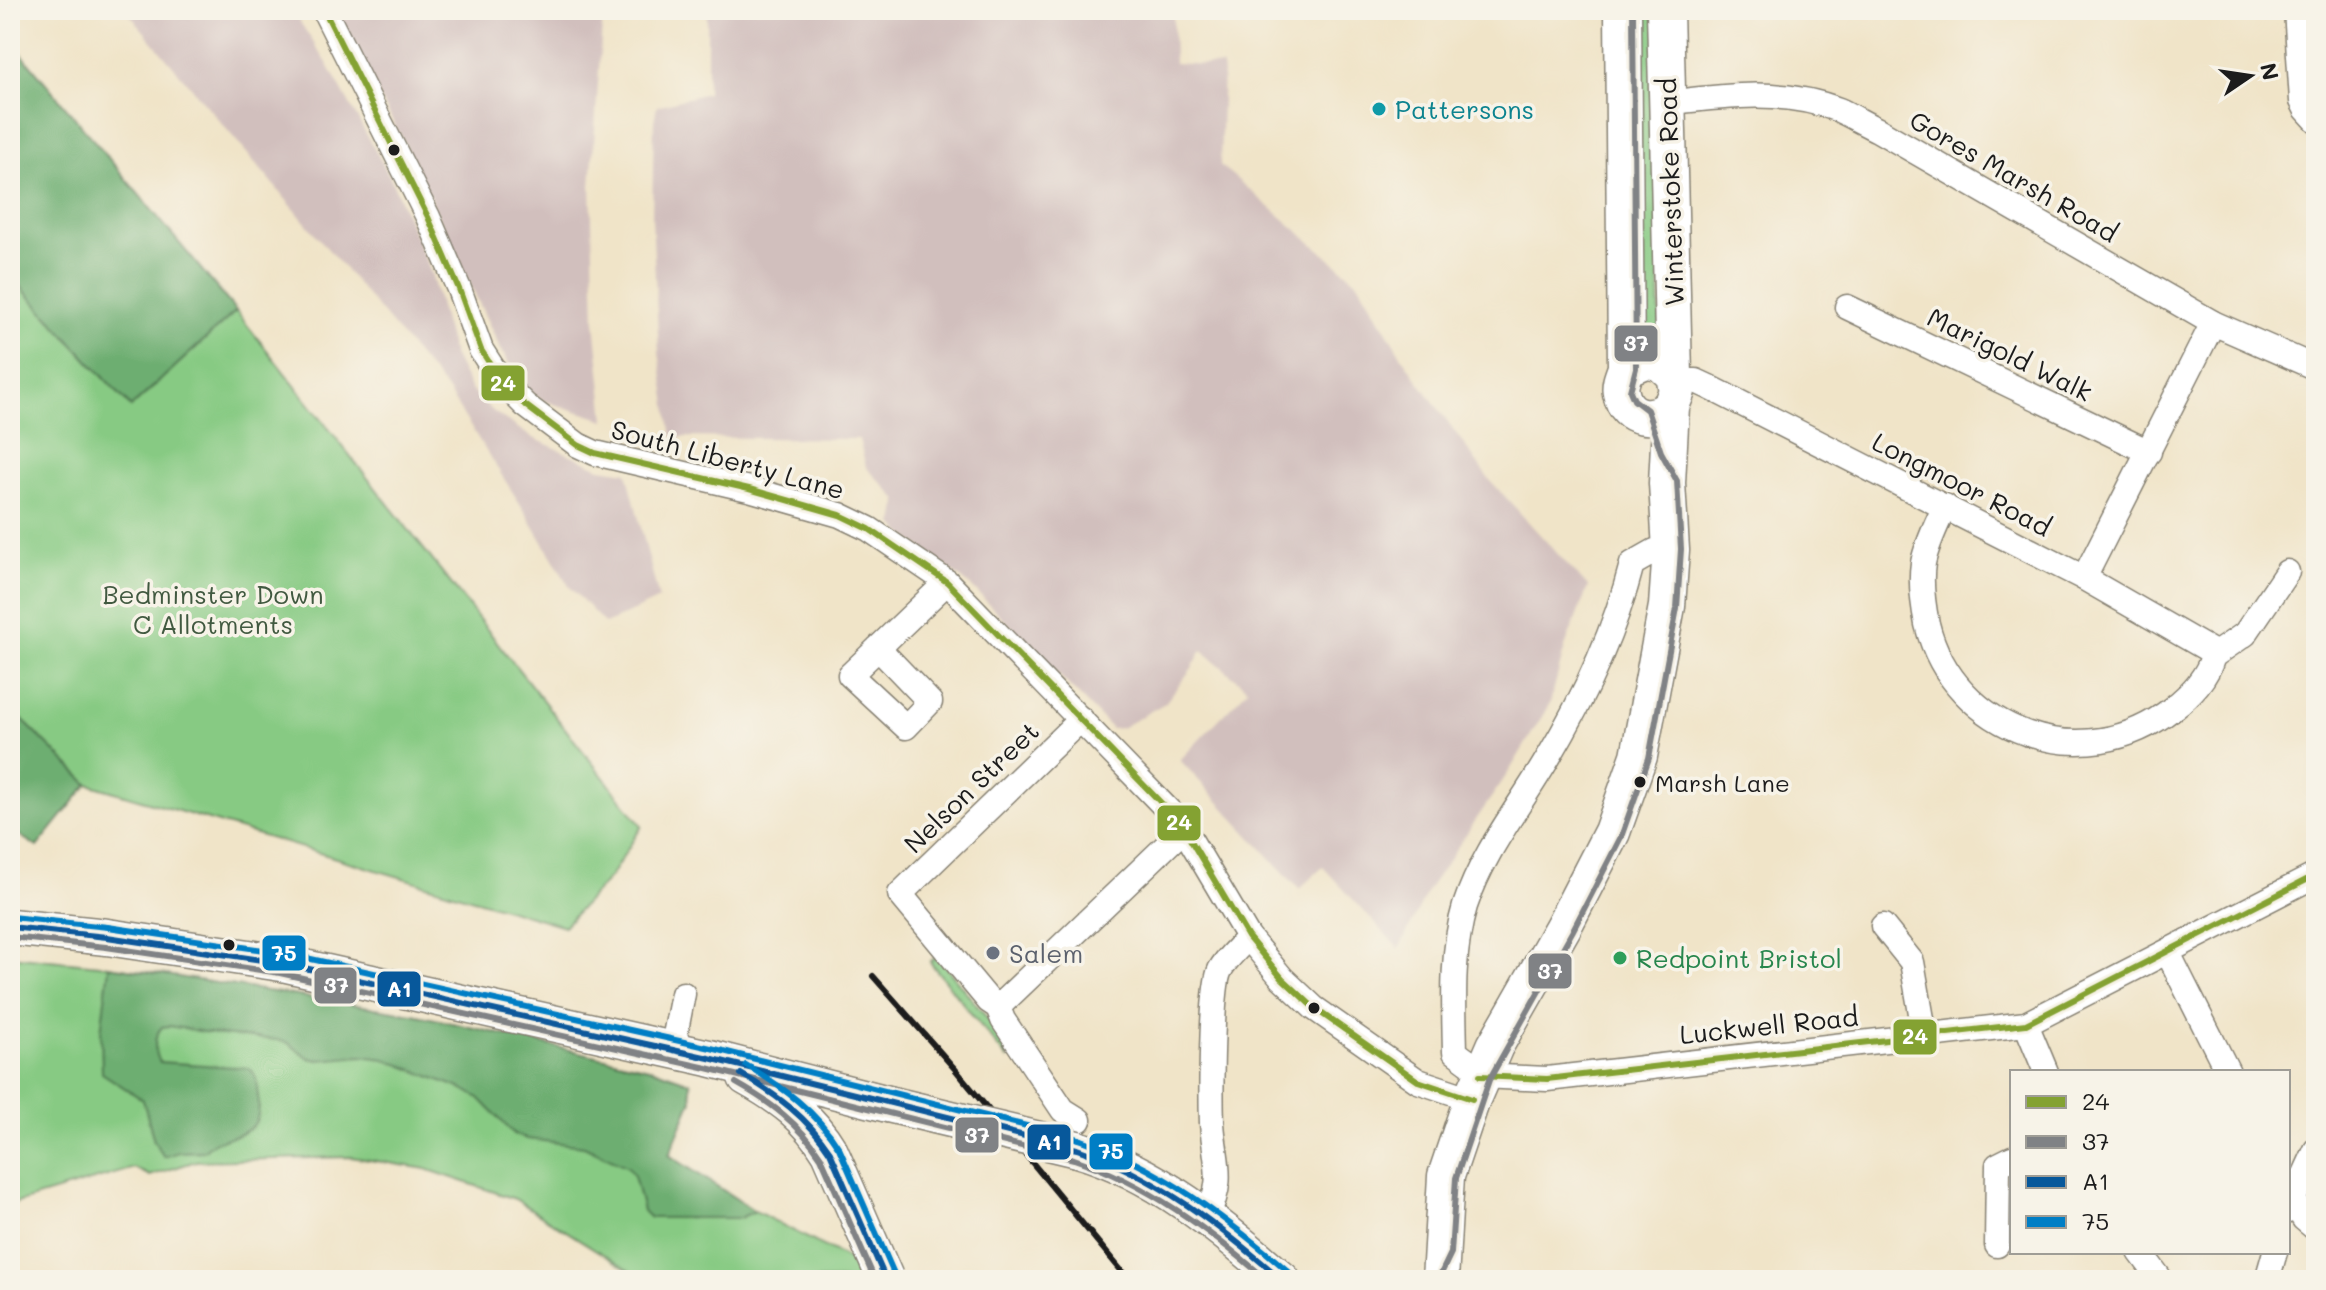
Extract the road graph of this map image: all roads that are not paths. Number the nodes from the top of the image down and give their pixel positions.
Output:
1 (324, 10) edge
2 (1623, 10) edge
3 (1665, 10) edge
4 (2296, 10) edge
5 (1667, 103) junction
6 (2316, 120) edge
7 (1847, 307) dead end
8 (2213, 323) junction
9 (1626, 368) junction
10 (2316, 368) edge
11 (1665, 394) junction
12 (2149, 452) junction
13 (1945, 506) junction
14 (1671, 550) junction
15 (2287, 572) dead end
16 (2084, 578) junction
17 (947, 582) junction
18 (878, 648) dead end
19 (2213, 656) junction
20 (1081, 719) junction
21 (1184, 829) junction
22 (2316, 875) edge
23 (1883, 926) dead end
24 (10, 927) edge
25 (1248, 937) junction
26 (2168, 953) junction
27 (683, 994) dead end
28 (998, 1007) junction
29 (2026, 1024) junction
30 (1925, 1036) junction
31 (672, 1051) junction
32 (709, 1058) junction
33 (2045, 1070) edge
34 (2227, 1070) edge
35 (1478, 1082) junction
36 (888, 1104) junction
37 (1078, 1135) junction
38 (2316, 1150) edge
39 (830, 1152) junction
40 (2010, 1159) edge
41 (2290, 1198) edge
42 (2290, 1201) edge
43 (1206, 1219) junction
44 (2316, 1229) edge
45 (1997, 1245) dead end
46 (2142, 1254) edge
47 (2274, 1254) edge
48 (1436, 1270) edge
49 (886, 1280) edge
50 (1282, 1280) edge
51 (2161, 1280) edge
52 (2267, 1280) edge

1 - 17 street, South Liberty Lane
2 - 9 highway, Winterstoke Road
3 - 5 highway, Winterstoke Road
4 - 6 street
5 - 8 street, Gores Marsh Road
5 - 11 highway, Winterstoke Road
7 - 12 street, Marigold Walk
8 - 10 street, Gores Marsh Road
8 - 12 street
9 - 11 highway
9 - 11 highway, Winterstoke Road
11 - 13 street, Longmoor Road
11 - 14 highway, Winterstoke Road
12 - 16 street
13 - 16 street, Longmoor Road
13 - 19 street
14 - 35 highway, Winterstoke Road
14 - 35 street
15 - 19 street
16 - 19 street, Longmoor Road
17 - 18 street
17 - 20 street, South Liberty Lane
20 - 21 street, South Liberty Lane
20 - 28 street, Nelson Street
21 - 25 street, South Liberty Lane
21 - 28 street
22 - 26 street, Luckwell Road
23 - 30 street
24 - 31 highway
25 - 35 street, South Liberty Lane
25 - 43 street
26 - 29 street, Luckwell Road
26 - 34 street
27 - 31 street
28 - 37 street
29 - 30 street, Luckwell Road
29 - 33 street
30 - 35 street, Luckwell Road
31 - 32 highway
32 - 36 highway
32 - 39 highway
35 - 48 highway, Winterstoke Road
36 - 37 highway, bridge
36 - 39 highway
37 - 43 highway
38 - 41 street
39 - 49 highway
40 - 45 street
42 - 44 street
43 - 50 highway
46 - 51 street
47 - 52 street

